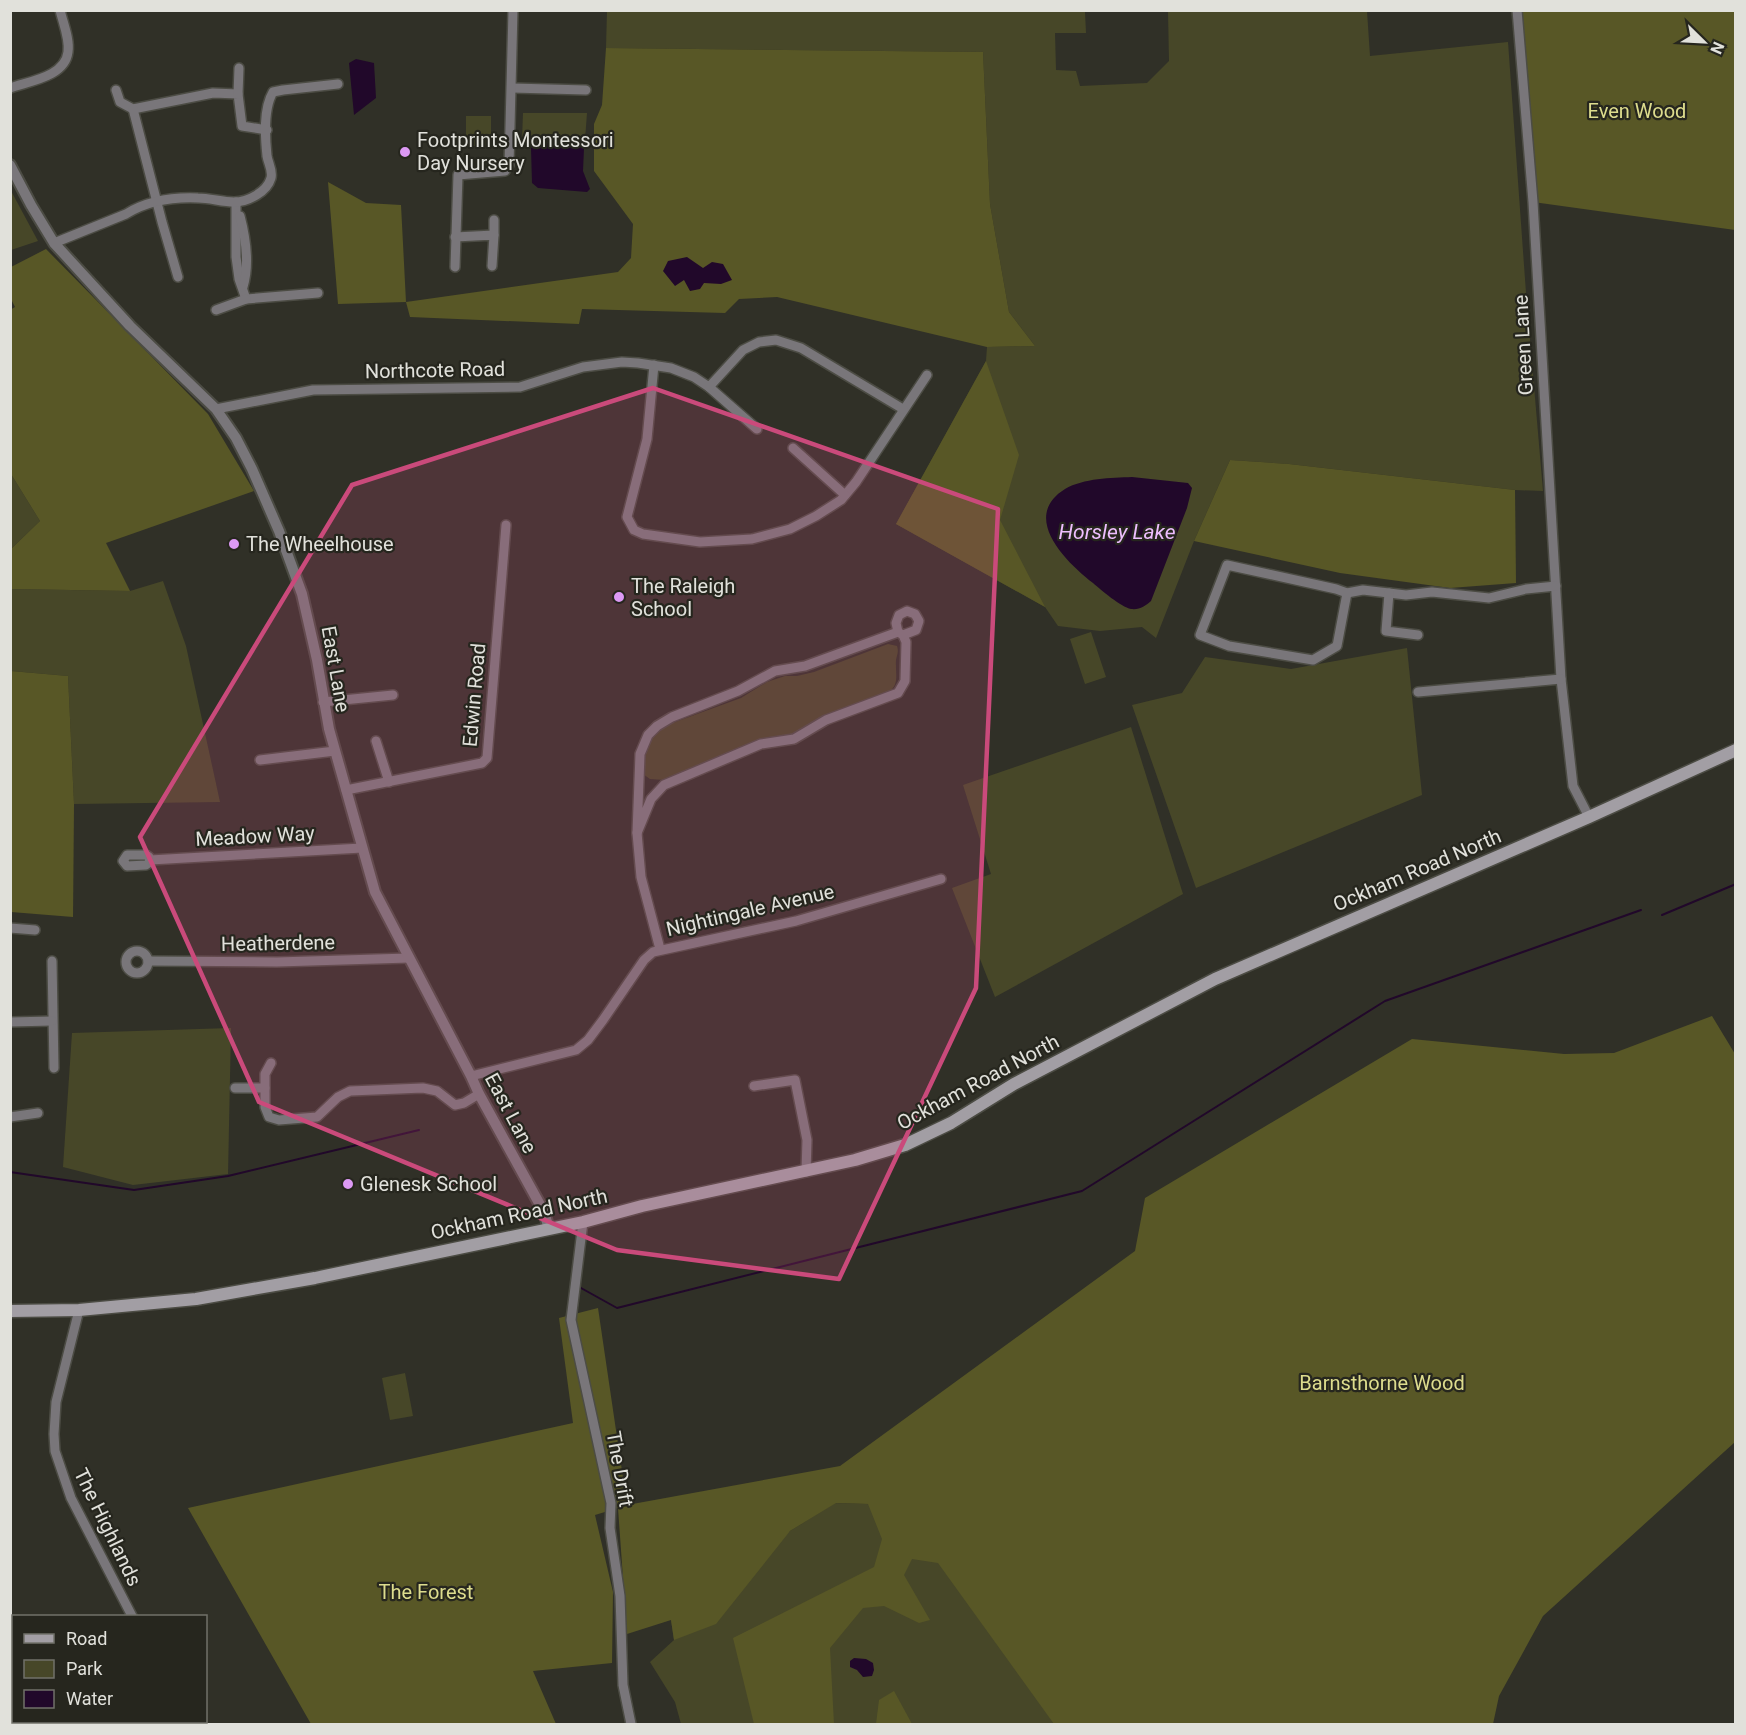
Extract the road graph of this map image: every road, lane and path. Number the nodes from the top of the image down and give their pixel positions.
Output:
1 (60, 10) edge
2 (513, 10) edge
3 (1516, 10) edge
4 (239, 68) dead end
5 (338, 84) dead end
6 (10, 88) edge
7 (512, 88) junction
8 (116, 90) dead end
9 (586, 90) dead end
10 (238, 94) junction
11 (133, 109) junction
12 (267, 130) junction
13 (10, 165) edge
14 (157, 202) junction
15 (236, 202) junction
16 (494, 220) dead end
17 (494, 235) junction
18 (455, 237) junction
19 (54, 243) junction
20 (492, 266) dead end
21 (455, 267) dead end
22 (178, 277) dead end
23 (318, 293) dead end
24 (246, 299) junction
25 (216, 310) dead end
26 (654, 365) junction
27 (927, 375) dead end
28 (709, 387) junction
29 (216, 409) junction
30 (903, 409) junction
31 (757, 429) dead end
32 (793, 448) dead end
33 (845, 495) junction
34 (506, 525) dead end
35 (1556, 586) junction
36 (1347, 593) junction
37 (1389, 593) junction
38 (1418, 635) dead end
39 (1561, 679) junction
40 (1418, 692) dead end
41 (393, 695) dead end
42 (323, 702) junction
43 (376, 741) dead end
44 (1736, 750) edge
45 (335, 751) junction
46 (260, 760) dead end
47 (640, 775) junction
48 (389, 782) junction
49 (664, 785) junction
50 (346, 790) junction
51 (1589, 817) junction
52 (637, 833) junction
53 (362, 848) junction
54 (150, 860) dead end
55 (941, 879) dead end
56 (10, 928) edge
57 (35, 930) dead end
58 (660, 949) junction
59 (409, 958) junction
60 (52, 961) dead end
61 (148, 962) dead end
62 (52, 1021) junction
63 (10, 1022) edge
64 (271, 1063) dead end
65 (54, 1068) dead end
66 (471, 1076) junction
67 (754, 1086) dead end
68 (235, 1088) dead end
69 (265, 1088) junction
70 (479, 1094) junction
71 (38, 1113) dead end
72 (10, 1117) edge
73 (806, 1172) junction
74 (583, 1222) junction
75 (549, 1229) junction
76 (79, 1310) junction
77 (10, 1311) edge
78 (131, 1615) edge
79 (631, 1725) edge

1 - 6 street
2 - 7 street
3 - 35 street, Green Lane
4 - 10 street
5 - 12 street
7 - 9 street
7 - 18 street
8 - 11 street
10 - 11 street
10 - 12 street
11 - 14 street
12 - 15 street
13 - 19 street, East Lane
14 - 15 street
14 - 19 street
14 - 22 street
15 - 24 street
16 - 17 street
17 - 18 street
17 - 20 street
18 - 21 street
19 - 29 street, East Lane
23 - 24 street
24 - 25 street
26 - 28 street, Northcote Road
26 - 29 street, Northcote Road
26 - 33 street
27 - 30 street
28 - 30 street
28 - 31 street, Northcote Road
29 - 42 street, East Lane
30 - 33 street
32 - 33 street
34 - 48 street, Edwin Road
35 - 37 street
35 - 39 street, Green Lane
36 - 36 street
36 - 37 street
37 - 38 street
39 - 40 street
39 - 51 street, Green Lane
41 - 42 street
42 - 45 street, East Lane
43 - 48 street
44 - 51 main road, Ockham Road North
45 - 46 street
45 - 50 street, East Lane
47 - 49 street
47 - 49 street
47 - 52 street
48 - 50 street, Edwin Road
49 - 52 street
50 - 53 street, East Lane
51 - 73 main road, Ockham Road North
52 - 58 street
53 - 54 street, Meadow Way
53 - 59 street, East Lane
55 - 58 street, Nightingale Avenue
56 - 57 street
58 - 66 street, Nightingale Avenue
59 - 61 street, Heatherdene
59 - 66 street, East Lane
60 - 62 street
62 - 63 street
62 - 65 street
64 - 69 street
66 - 70 street, East Lane
67 - 73 street
68 - 69 street
69 - 70 street
70 - 75 street, East Lane
71 - 72 street
73 - 74 main road, Ockham Road North
74 - 75 main road, Ockham Road North
74 - 79 street, The Drift
75 - 76 main road, Ockham Road North
76 - 77 main road, Ockham Road North
76 - 78 street, The Highlands

